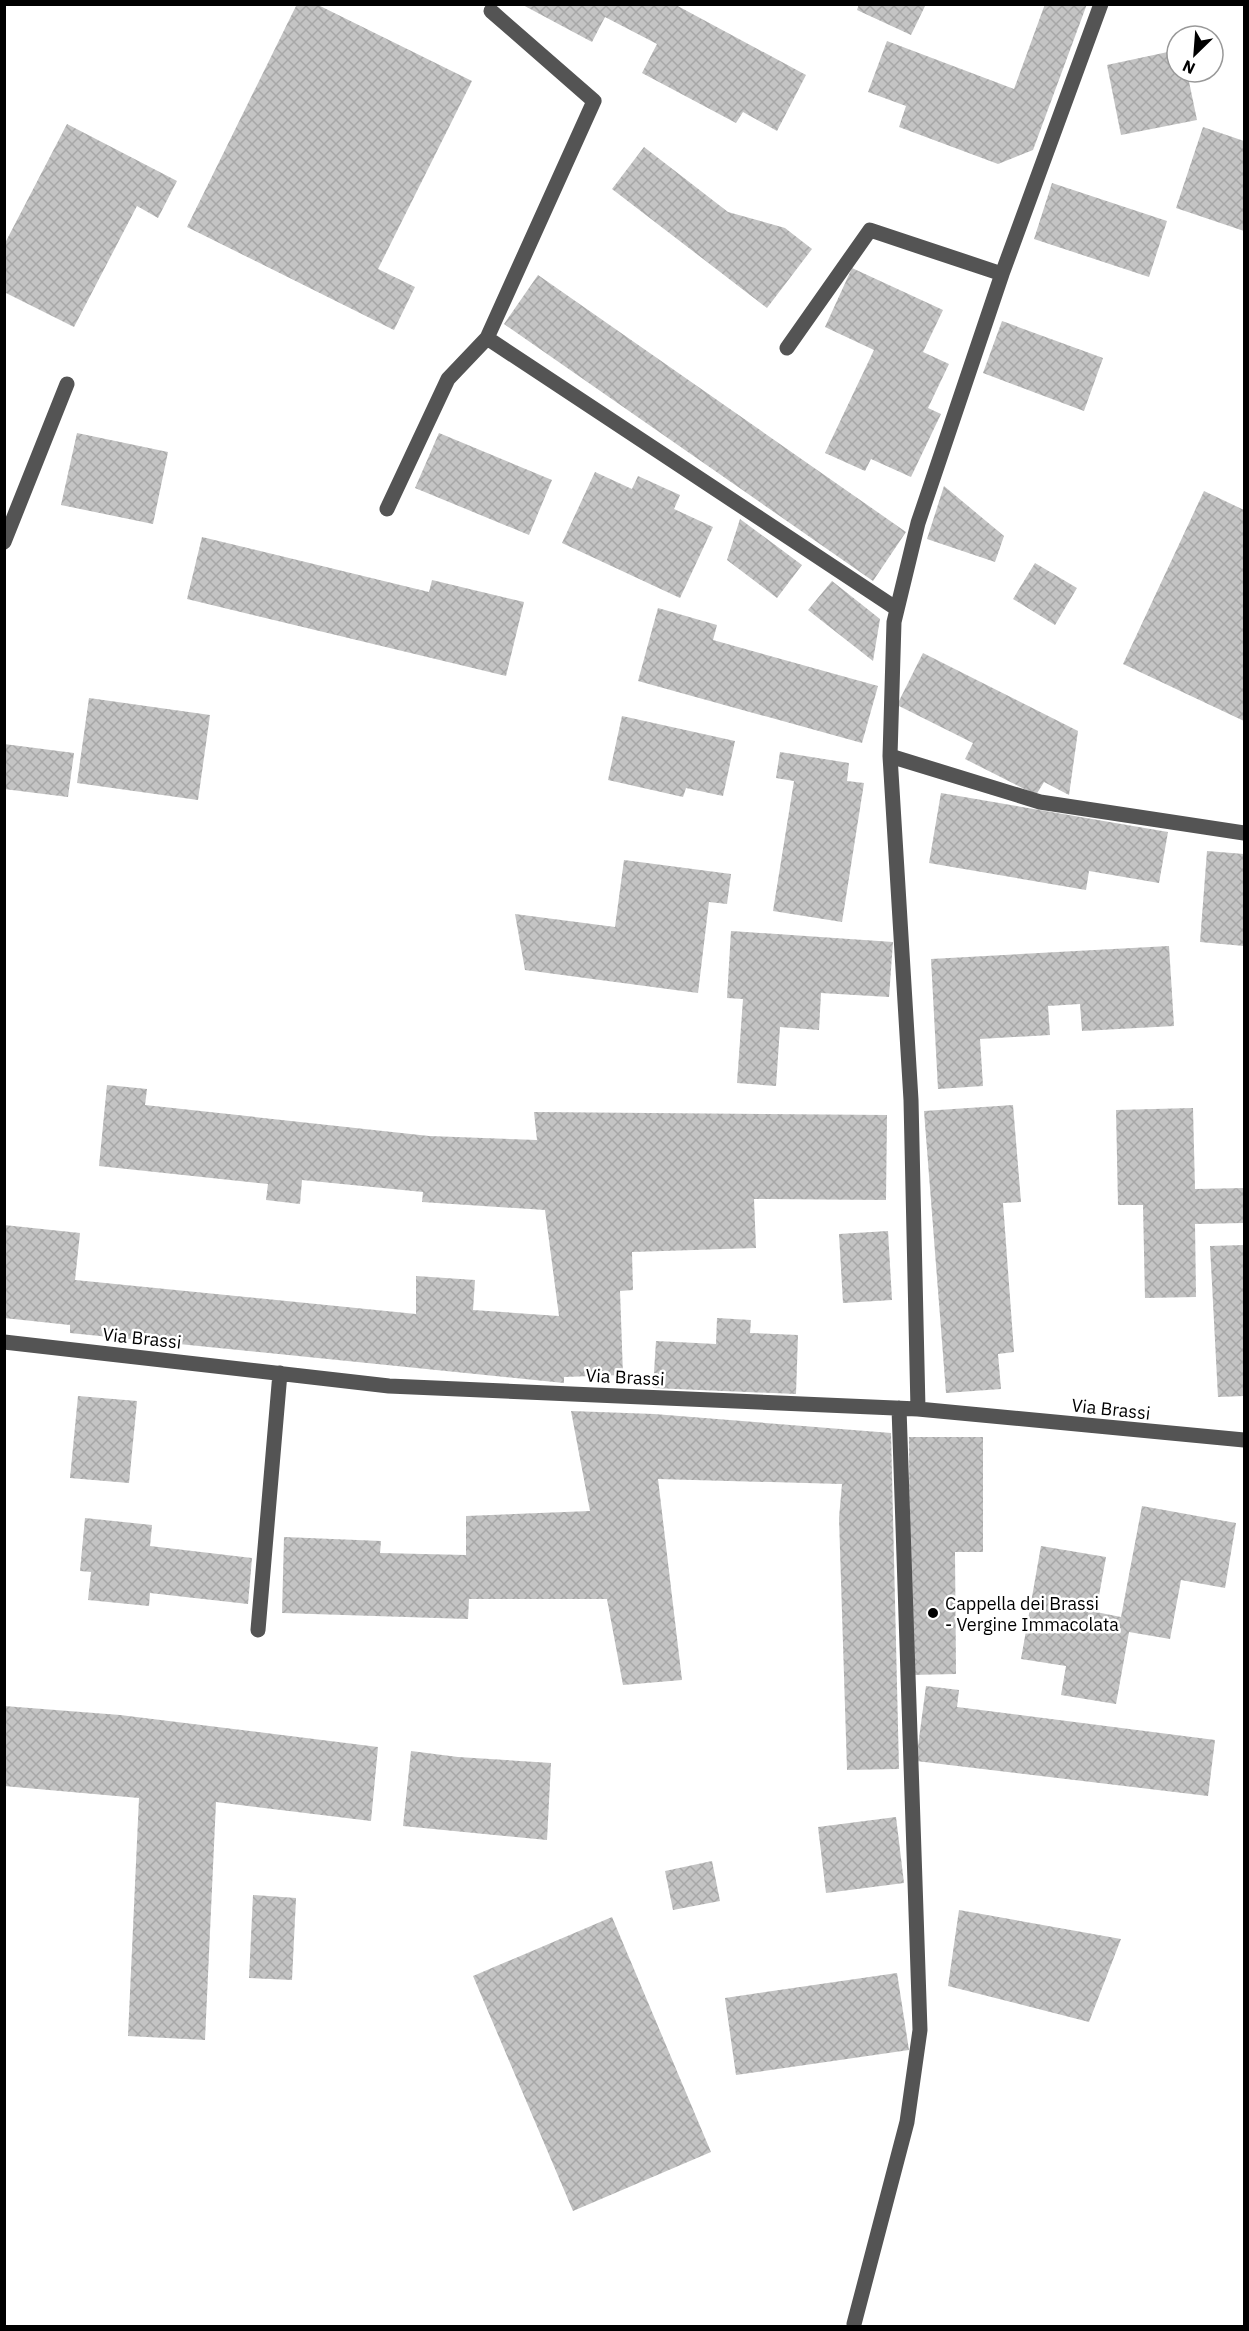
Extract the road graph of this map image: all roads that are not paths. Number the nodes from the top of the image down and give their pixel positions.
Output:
1 (1101, 4) edge
2 (491, 11) dead end
3 (1002, 274) junction
4 (487, 338) junction
5 (787, 348) dead end
6 (67, 384) dead end
7 (387, 508) dead end
8 (4, 543) edge
9 (897, 609) junction
10 (890, 756) junction
11 (1245, 833) edge
12 (4, 1342) edge
13 (280, 1373) junction
14 (899, 1408) junction
15 (918, 1409) junction
16 (1245, 1440) edge
17 (258, 1630) dead end
18 (854, 2325) dead end

1 - 3 street
2 - 4 street
3 - 5 street
3 - 9 street
4 - 7 street
4 - 9 street
6 - 8 street
9 - 10 street
10 - 11 street
10 - 15 street
12 - 13 street, Via Brassi
13 - 14 street, Via Brassi
13 - 17 street
14 - 15 street, Via Brassi
14 - 18 street
15 - 16 street, Via Brassi

